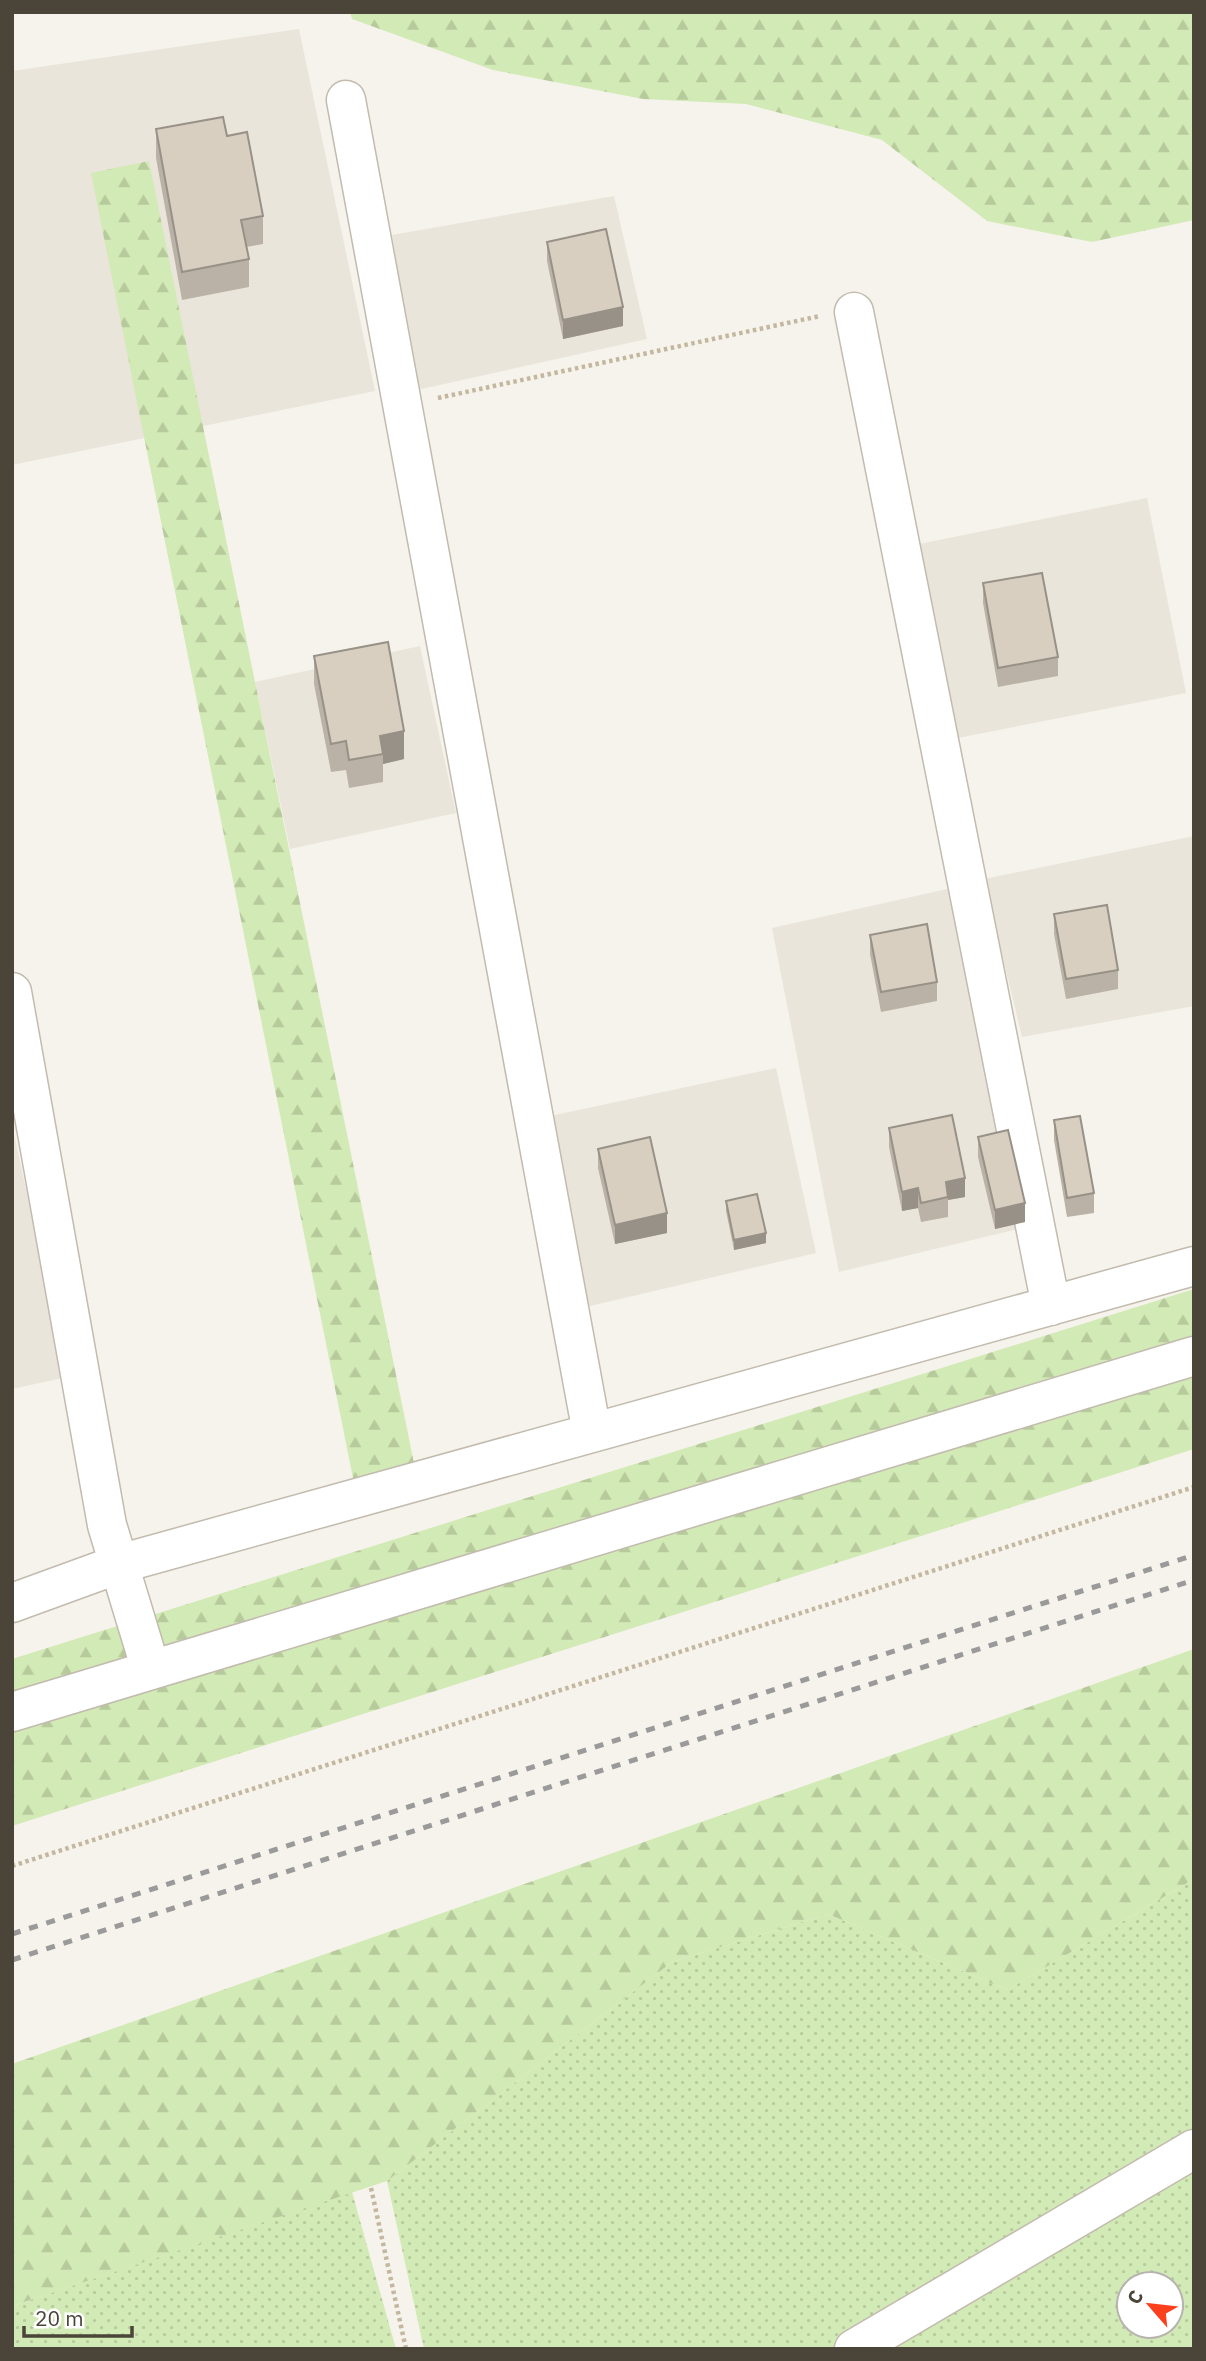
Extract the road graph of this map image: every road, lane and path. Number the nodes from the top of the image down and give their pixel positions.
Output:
1 (346, 100) dead end
2 (854, 312) joint
3 (403, 405) junction
4 (12, 992) edge
5 (1194, 1266) edge
6 (1051, 1306) junction
7 (1194, 1356) edge
8 (592, 1433) junction
9 (1194, 1487) edge
10 (119, 1564) junction
11 (12, 1603) edge
12 (151, 1670) junction
13 (12, 1712) edge
14 (12, 1866) edge
15 (1194, 2148) edge
16 (371, 2188) dead end
17 (406, 2349) edge
18 (854, 2349) edge

1 - 3 street
2 - 3 path
2 - 6 street
3 - 8 street
4 - 10 street
5 - 6 street
6 - 8 street
7 - 12 street
8 - 10 street
9 - 14 path
10 - 11 street
10 - 12 street
12 - 13 street
15 - 18 street
16 - 17 path

